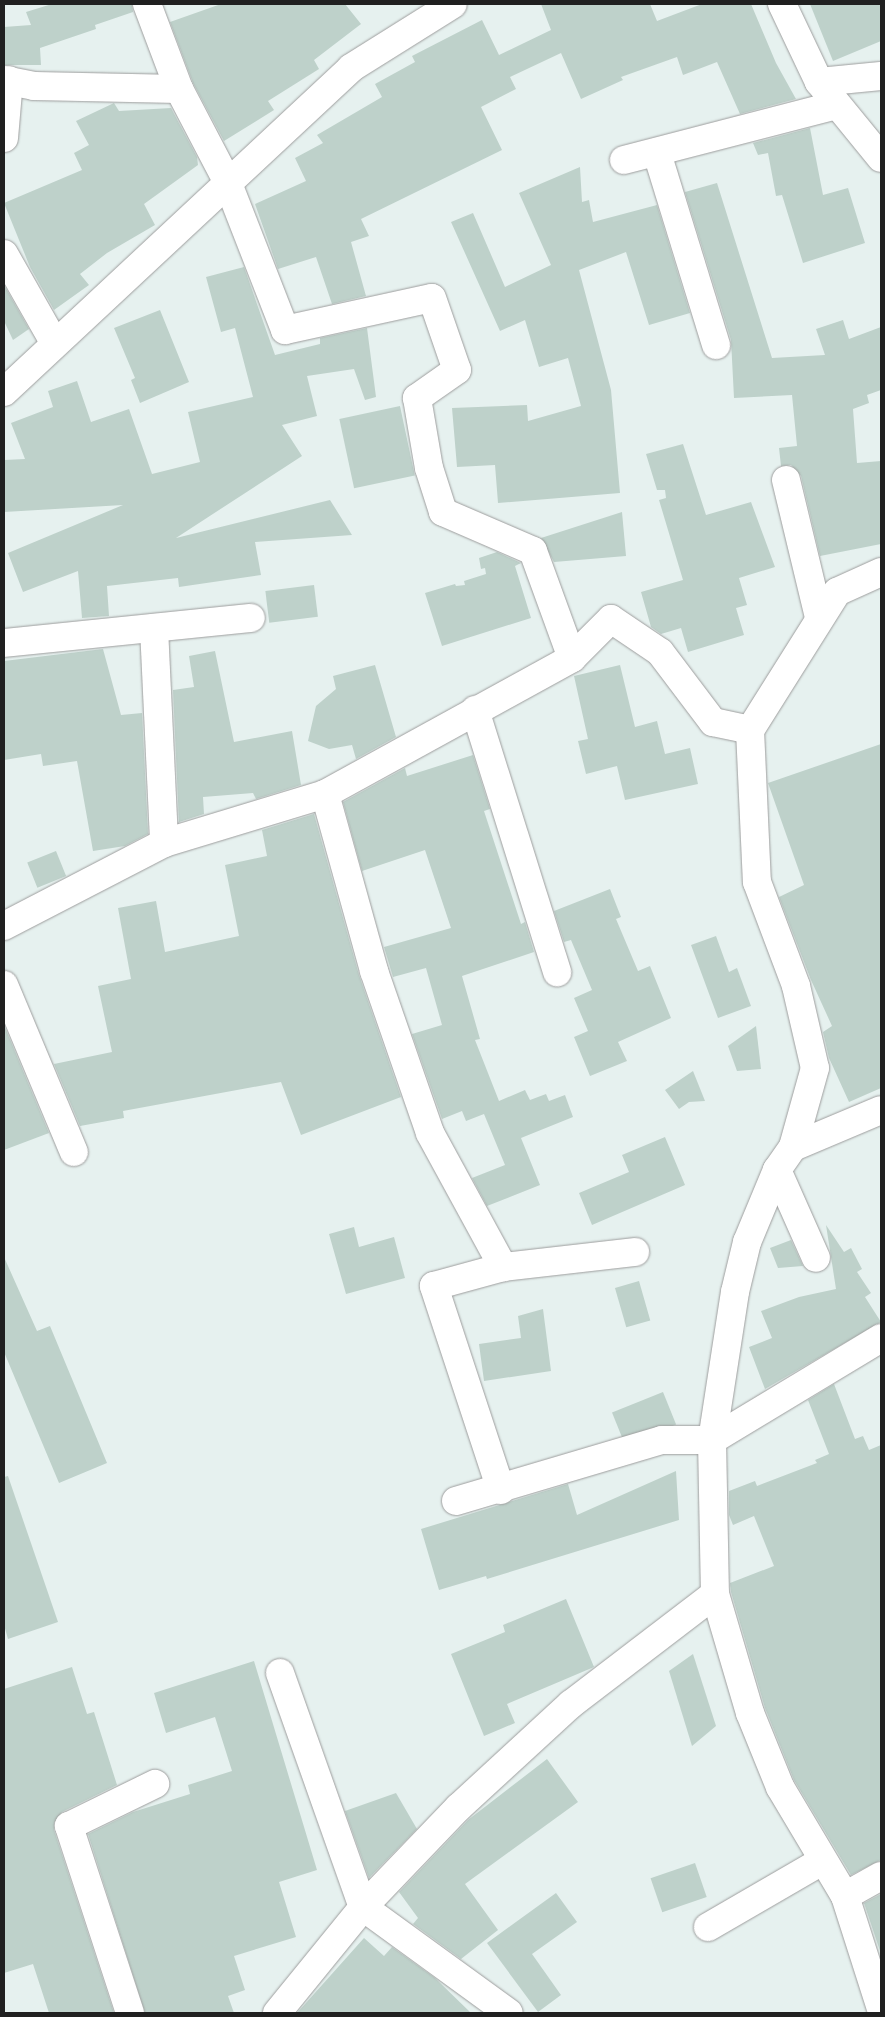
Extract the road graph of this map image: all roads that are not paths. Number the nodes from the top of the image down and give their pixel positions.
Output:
1 (147, 4) edge
2 (453, 4) edge
3 (782, 4) edge
4 (881, 76) edge
5 (6, 80) edge
6 (819, 82) junction
7 (179, 89) junction
8 (836, 105) junction
9 (4, 138) edge
10 (657, 153) junction
11 (881, 158) edge
12 (624, 160) dead end
13 (227, 181) junction
14 (4, 254) edge
15 (54, 342) junction
16 (716, 345) dead end
17 (4, 392) edge
18 (786, 480) dead end
19 (881, 572) edge
20 (820, 617) junction
21 (252, 618) dead end
22 (154, 628) junction
23 (4, 643) edge
24 (572, 658) junction
25 (476, 710) junction
26 (750, 730) junction
27 (325, 794) junction
28 (164, 843) junction
29 (4, 926) edge
30 (557, 972) dead end
31 (4, 985) edge
32 (881, 1110) edge
33 (793, 1148) junction
34 (74, 1152) dead end
35 (777, 1170) junction
36 (635, 1252) dead end
37 (816, 1258) dead end
38 (502, 1267) junction
39 (881, 1338) edge
40 (712, 1440) junction
41 (501, 1490) junction
42 (456, 1501) dead end
43 (715, 1594) junction
44 (280, 1672) dead end
45 (155, 1784) dead end
46 (822, 1861) junction
47 (881, 1876) edge
48 (845, 1896) junction
49 (364, 1907) junction
50 (708, 1927) dead end
51 (881, 2009) edge
52 (130, 2013) edge
53 (277, 2013) edge
54 (510, 2013) edge

1 - 7 street
2 - 13 street
3 - 6 street
4 - 6 street
5 - 7 street
5 - 9 street
6 - 8 street
7 - 13 street
8 - 10 street
8 - 11 street
10 - 12 street
10 - 16 street
13 - 15 street
13 - 24 street
14 - 15 street
15 - 17 street
18 - 20 street
19 - 20 street
20 - 26 street
21 - 22 street
22 - 23 street
22 - 28 street
24 - 25 street
24 - 26 street
25 - 27 street
25 - 30 street
26 - 33 street
27 - 28 street
27 - 38 street
28 - 29 street
31 - 34 street
32 - 33 street
33 - 35 street
35 - 37 street
35 - 40 street
36 - 38 street
38 - 41 street
39 - 40 street
40 - 41 street
40 - 43 street
41 - 42 street
43 - 46 street
43 - 49 street
44 - 49 street
45 - 52 street
46 - 48 street
46 - 50 street
47 - 48 street
48 - 51 street
49 - 53 street
49 - 54 street

